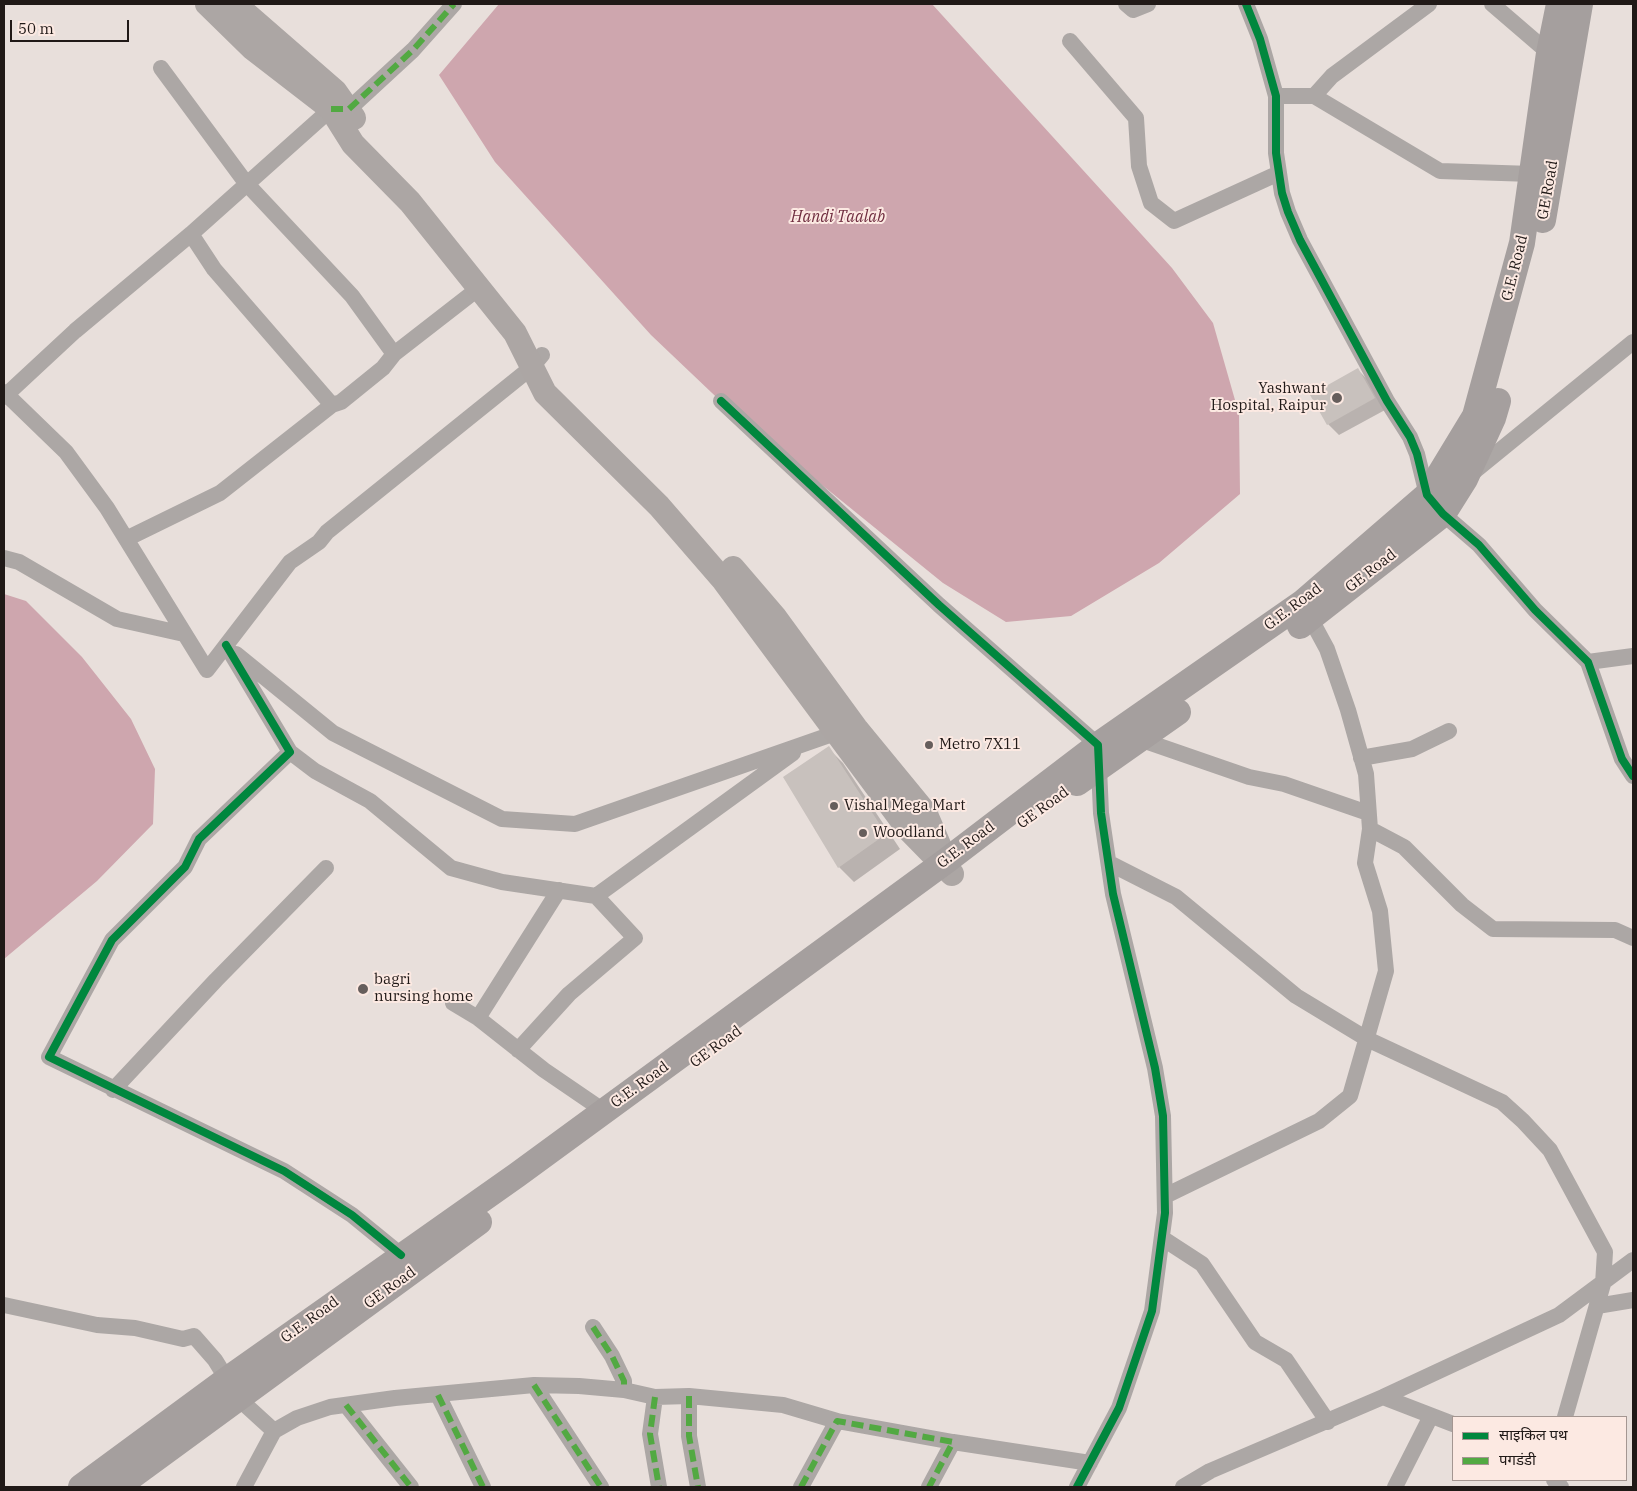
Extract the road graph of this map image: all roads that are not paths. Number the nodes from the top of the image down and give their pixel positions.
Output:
1 (207, 4) edge
2 (236, 4) edge
3 (454, 4) edge
4 (1126, 4) edge
5 (1148, 4) edge
6 (1246, 4) edge
7 (1429, 4) edge
8 (1492, 4) edge
9 (1559, 4) edge
10 (1580, 4) edge
11 (1070, 42) dead end
12 (1549, 53) junction
13 (161, 68) dead end
14 (1276, 96) junction
15 (1314, 96) junction
16 (340, 109) junction
17 (1278, 173) junction
18 (1532, 174) junction
19 (246, 183) junction
20 (191, 234) junction
21 (479, 288) junction
22 (1633, 342) edge
23 (394, 354) junction
24 (537, 361) junction
25 (5, 395) edge
26 (720, 401) dead end
27 (332, 405) junction
28 (1465, 479) junction
29 (1435, 505) junction
30 (126, 539) junction
31 (4, 558) edge
32 (1306, 611) junction
33 (184, 634) junction
34 (226, 646) junction
35 (1633, 656) edge
36 (1588, 662) junction
37 (845, 730) junction
38 (1449, 731) dead end
39 (1139, 739) junction
40 (807, 743) junction
41 (290, 752) junction
42 (1099, 755) junction
43 (1362, 758) junction
44 (1633, 776) edge
45 (1369, 821) junction
46 (1109, 863) junction
47 (947, 866) junction
48 (326, 868) dead end
49 (558, 890) junction
50 (596, 896) junction
51 (1633, 938) edge
52 (453, 1003) dead end
53 (478, 1018) junction
54 (1367, 1039) junction
55 (518, 1050) junction
56 (113, 1090) junction
57 (604, 1111) junction
58 (1165, 1196) junction
59 (1162, 1238) junction
60 (401, 1255) junction
61 (1633, 1260) edge
62 (1603, 1284) junction
63 (1633, 1300) edge
64 (4, 1305) edge
65 (1597, 1306) junction
66 (593, 1327) dead end
67 (534, 1385) junction
68 (232, 1390) junction
69 (624, 1390) junction
70 (438, 1395) junction
71 (689, 1396) junction
72 (655, 1397) junction
73 (1383, 1397) junction
74 (346, 1405) junction
75 (1431, 1416) junction
76 (1565, 1416) edge
77 (837, 1421) junction
78 (1328, 1422) junction
79 (1452, 1424) edge
80 (274, 1431) junction
81 (953, 1442) junction
82 (1090, 1463) junction
83 (81, 1487) edge
84 (117, 1487) edge
85 (244, 1487) edge
86 (411, 1487) edge
87 (483, 1487) edge
88 (601, 1487) edge
89 (659, 1487) edge
90 (698, 1487) edge
91 (801, 1487) edge
92 (929, 1487) edge
93 (1077, 1487) edge
94 (1183, 1487) edge
95 (1395, 1487) edge

1 - 16 street
2 - 16 street
3 - 16 street
4 - 5 street
6 - 14 street
7 - 15 street
8 - 12 street
9 - 12 main road, G.E. Road
10 - 28 main road, GE Road
11 - 17 street
12 - 18 main road, G.E. Road
13 - 19 street
14 - 15 street
14 - 17 street
15 - 18 street
16 - 19 street
16 - 21 street
16 - 24 street
17 - 29 street
18 - 29 main road, G.E. Road
19 - 20 street
19 - 23 street
20 - 25 street
20 - 27 street
21 - 23 street
21 - 24 street
22 - 28 street
23 - 27 street
24 - 34 street
24 - 37 street
25 - 30 street
26 - 42 street
27 - 30 street
28 - 29 main road, GE Road
29 - 32 main road, GE Road
29 - 36 street
30 - 33 street
31 - 33 street
32 - 39 main road, GE Road
32 - 42 main road, G.E. Road
32 - 43 street
33 - 34 street
34 - 40 street
34 - 41 street
35 - 36 street
36 - 44 street
37 - 40 street
37 - 47 street
38 - 43 street
39 - 42 main road, GE Road
39 - 45 street
40 - 50 street
41 - 49 street
41 - 56 street
42 - 46 street
42 - 47 main road, GE Road
43 - 45 street
45 - 51 street
45 - 54 street
46 - 54 street
46 - 58 street
47 - 57 main road, G.E. Road
47 - 68 main road, GE Road
48 - 56 street
49 - 50 street
49 - 53 street
50 - 55 street
52 - 53 street
53 - 55 street
54 - 58 street
54 - 62 street
55 - 57 street
56 - 60 street
57 - 60 main road, G.E. Road
58 - 59 street
59 - 78 street
59 - 82 street
60 - 68 main road, G.E. Road
61 - 62 street
62 - 65 street
62 - 73 street
63 - 65 street
64 - 68 street
65 - 76 street
66 - 69 street
67 - 69 street
67 - 70 street
67 - 88 street
68 - 80 street
68 - 83 main road, G.E. Road
68 - 84 main road, GE Road
69 - 72 street
70 - 74 street
70 - 87 street
71 - 72 street
71 - 77 street
71 - 90 street
72 - 89 street
73 - 75 street
73 - 78 street
74 - 80 street
74 - 86 street
75 - 79 street
75 - 95 street
77 - 81 street
77 - 91 street
78 - 94 street
80 - 85 street
81 - 82 street
81 - 92 street
82 - 93 street

